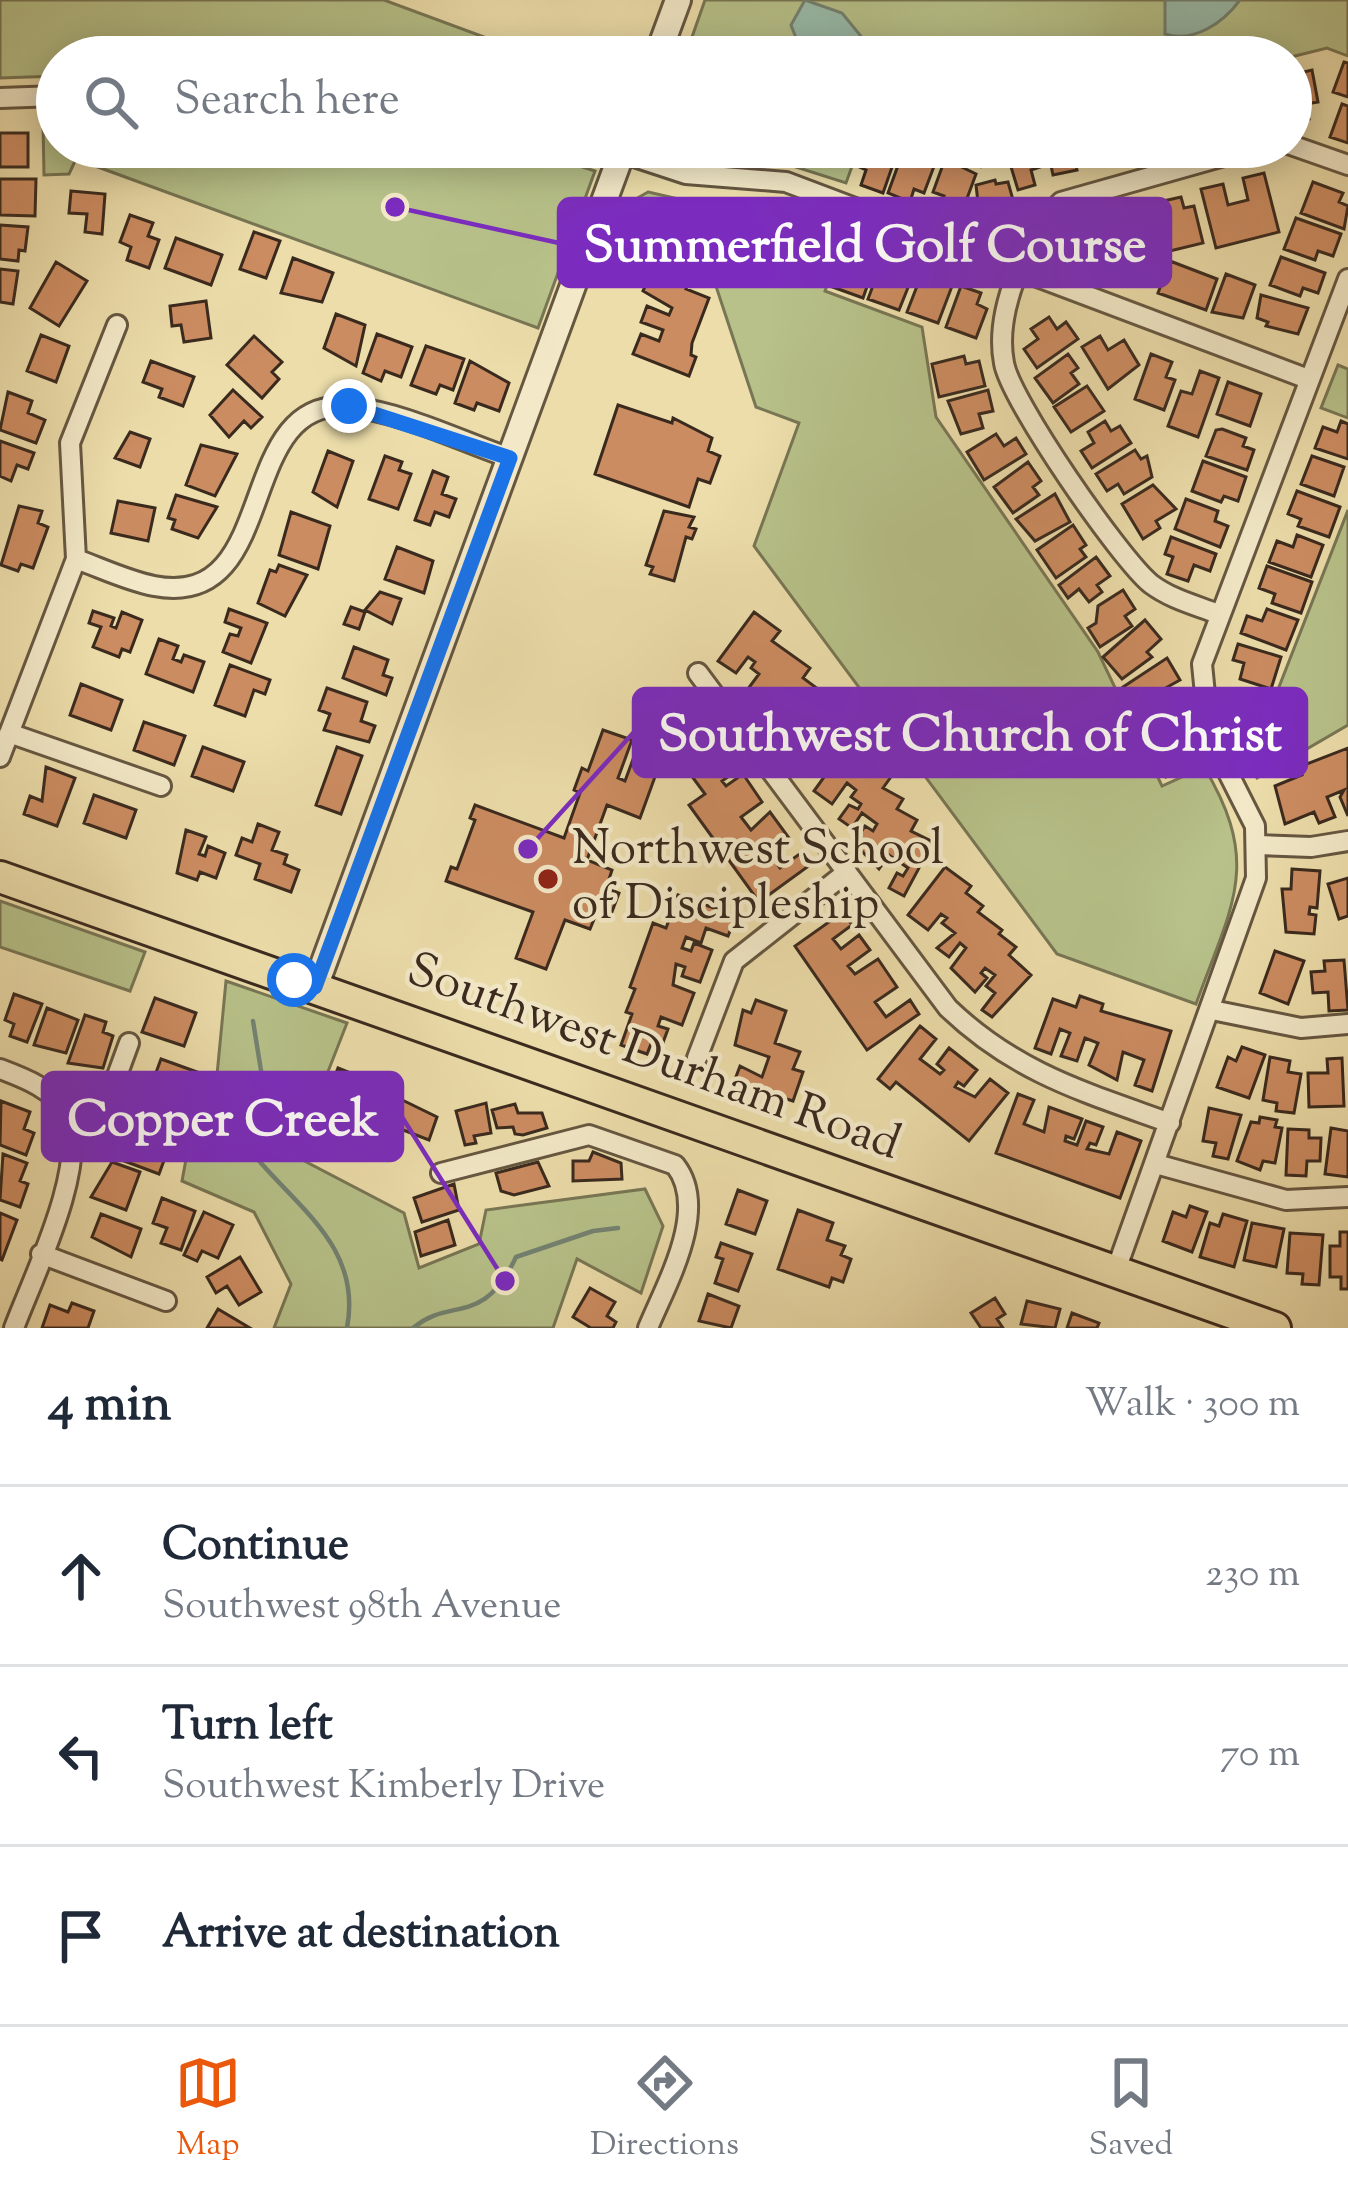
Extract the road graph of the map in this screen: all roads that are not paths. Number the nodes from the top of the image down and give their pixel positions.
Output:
1 (678, 0) edge
2 (665, 36) edge
3 (36, 97) edge
4 (0, 98) edge
5 (1312, 152) edge
6 (1348, 165) edge
7 (610, 168) edge
8 (669, 168) edge
9 (1181, 168) edge
10 (1021, 271) junction
11 (1348, 279) edge
12 (117, 325) dead end
13 (1308, 379) junction
14 (510, 458) junction
15 (76, 559) junction
16 (1218, 614) junction
17 (698, 673) dead end
18 (9, 733) junction
19 (0, 757) edge
20 (161, 786) dead end
21 (1348, 841) edge
22 (1258, 845) junction
23 (847, 872) junction
24 (0, 878) edge
25 (315, 987) junction
26 (1212, 1010) junction
27 (1348, 1024) edge
28 (129, 1042) dead end
29 (697, 1058) dead end
30 (0, 1069) edge
31 (1170, 1123) junction
32 (75, 1142) junction
33 (1156, 1164) junction
34 (441, 1173) dead end
35 (1348, 1197) edge
36 (41, 1255) junction
37 (1116, 1270) junction
38 (166, 1301) dead end
39 (14, 1328) edge
40 (648, 1328) edge
41 (1275, 1328) edge

1 - 2 street
3 - 4 street
5 - 6 street
7 - 14 street
8 - 10 street
9 - 10 street
10 - 13 street
10 - 16 street
11 - 13 street
12 - 15 street
13 - 16 street
14 - 15 street
14 - 25 street
15 - 18 street
16 - 22 street
17 - 23 street
18 - 19 street
18 - 20 street
21 - 22 street
22 - 26 street
23 - 29 street
23 - 31 street
24 - 25 main road, Southwest Durham Road
25 - 37 main road, Southwest Durham Road
26 - 27 street
26 - 31 street
28 - 32 street
30 - 32 street
31 - 33 street
32 - 36 street
33 - 35 street
33 - 37 street
34 - 40 street
36 - 38 street
36 - 39 street
37 - 41 main road, Southwest Durham Road

